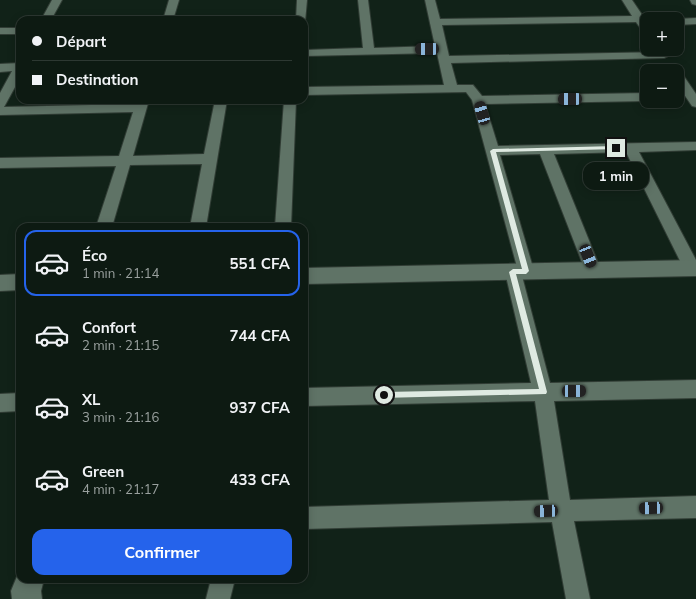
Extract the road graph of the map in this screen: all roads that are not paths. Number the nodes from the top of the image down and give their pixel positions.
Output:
1 (57, 0) edge
2 (174, 0) edge
3 (302, 0) edge
4 (363, 0) edge
5 (430, 0) edge
6 (627, 0) edge
7 (48, 16) edge
8 (169, 16) edge
9 (301, 16) edge
10 (640, 18) edge
11 (696, 21) edge
12 (435, 22) junction
13 (684, 22) edge
14 (640, 23) edge
15 (0, 31) edge
16 (16, 31) edge
17 (369, 50) junction
18 (640, 52) edge
19 (308, 53) edge
20 (443, 54) junction
21 (0, 68) edge
22 (16, 68) edge
23 (16, 75) edge
24 (684, 85) edge
25 (451, 87) junction
26 (308, 91) edge
27 (640, 98) edge
28 (684, 98) edge
29 (478, 100) junction
30 (694, 100) edge
31 (0, 104) edge
32 (142, 104) edge
33 (219, 104) edge
34 (290, 104) edge
35 (0, 111) edge
36 (696, 146) edge
37 (630, 148) junction
38 (545, 149) junction
39 (493, 151) junction
40 (210, 159) junction
41 (124, 160) junction
42 (0, 163) edge
43 (105, 223) edge
44 (199, 223) edge
45 (283, 223) edge
46 (694, 268) edge
47 (593, 270) junction
48 (519, 271) junction
49 (308, 276) edge
50 (16, 282) edge
51 (0, 283) edge
52 (696, 389) edge
53 (543, 392) junction
54 (308, 397) edge
55 (16, 402) edge
56 (0, 403) edge
57 (696, 507) edge
58 (561, 511) junction
59 (308, 518) edge
60 (29, 583) edge
61 (222, 583) edge
62 (27, 599) edge
63 (218, 599) edge
64 (578, 599) edge

1 - 7 street
2 - 8 street
3 - 9 street
4 - 17 street
5 - 12 street
6 - 10 street
11 - 13 street
12 - 14 street
12 - 20 street
15 - 16 street
17 - 19 street
17 - 20 street
18 - 20 street
20 - 25 street
21 - 22 street
23 - 31 street
24 - 30 street
25 - 26 street
25 - 29 street
27 - 29 street
28 - 30 street
29 - 39 street
32 - 35 street
32 - 41 street
33 - 40 street
34 - 45 street
36 - 37 street
37 - 38 street
37 - 46 street
38 - 39 street
38 - 47 street
39 - 48 street
40 - 41 street
40 - 44 street
41 - 42 street
41 - 43 street
46 - 47 street
47 - 48 street
48 - 49 street
48 - 53 street
50 - 51 street
52 - 53 street
53 - 54 street
53 - 58 street
55 - 56 street
57 - 58 street
58 - 59 street
58 - 64 street
60 - 62 street
61 - 63 street

